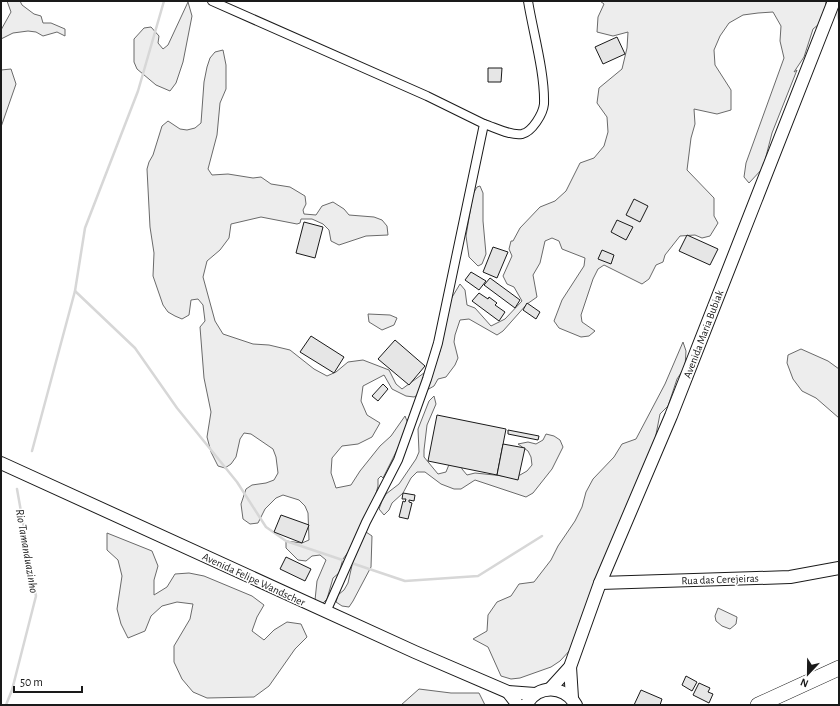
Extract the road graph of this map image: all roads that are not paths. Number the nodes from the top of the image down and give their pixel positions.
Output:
1 (212, 1) edge
2 (528, 1) edge
3 (834, 1) edge
4 (484, 124) junction
5 (1, 463) edge
6 (839, 568) edge
7 (600, 583) junction
8 (326, 612) junction
9 (570, 667) junction
10 (839, 668) edge
11 (550, 689) junction
12 (508, 692) junction
13 (535, 694) junction
14 (574, 702) edge
15 (518, 705) edge
16 (526, 705) edge
17 (758, 705) edge

1 - 4 street
2 - 4 street
3 - 7 street, Avenida Maria Bubiak
4 - 8 street
5 - 8 street, Avenida Felipe Wandscher
6 - 7 street, Rua das Cerejeiras
7 - 9 street, Avenida Maria Bubiak
8 - 12 street, Avenida Felipe Wandscher
9 - 11 street, Avenida Maria Bubiak
9 - 14 street, Avenida Maria Bubiak
10 - 17 highway
11 - 13 street
11 - 14 street
12 - 13 street, Avenida Felipe Wandscher
12 - 15 street, Avenida Felipe Wandscher
13 - 16 street

